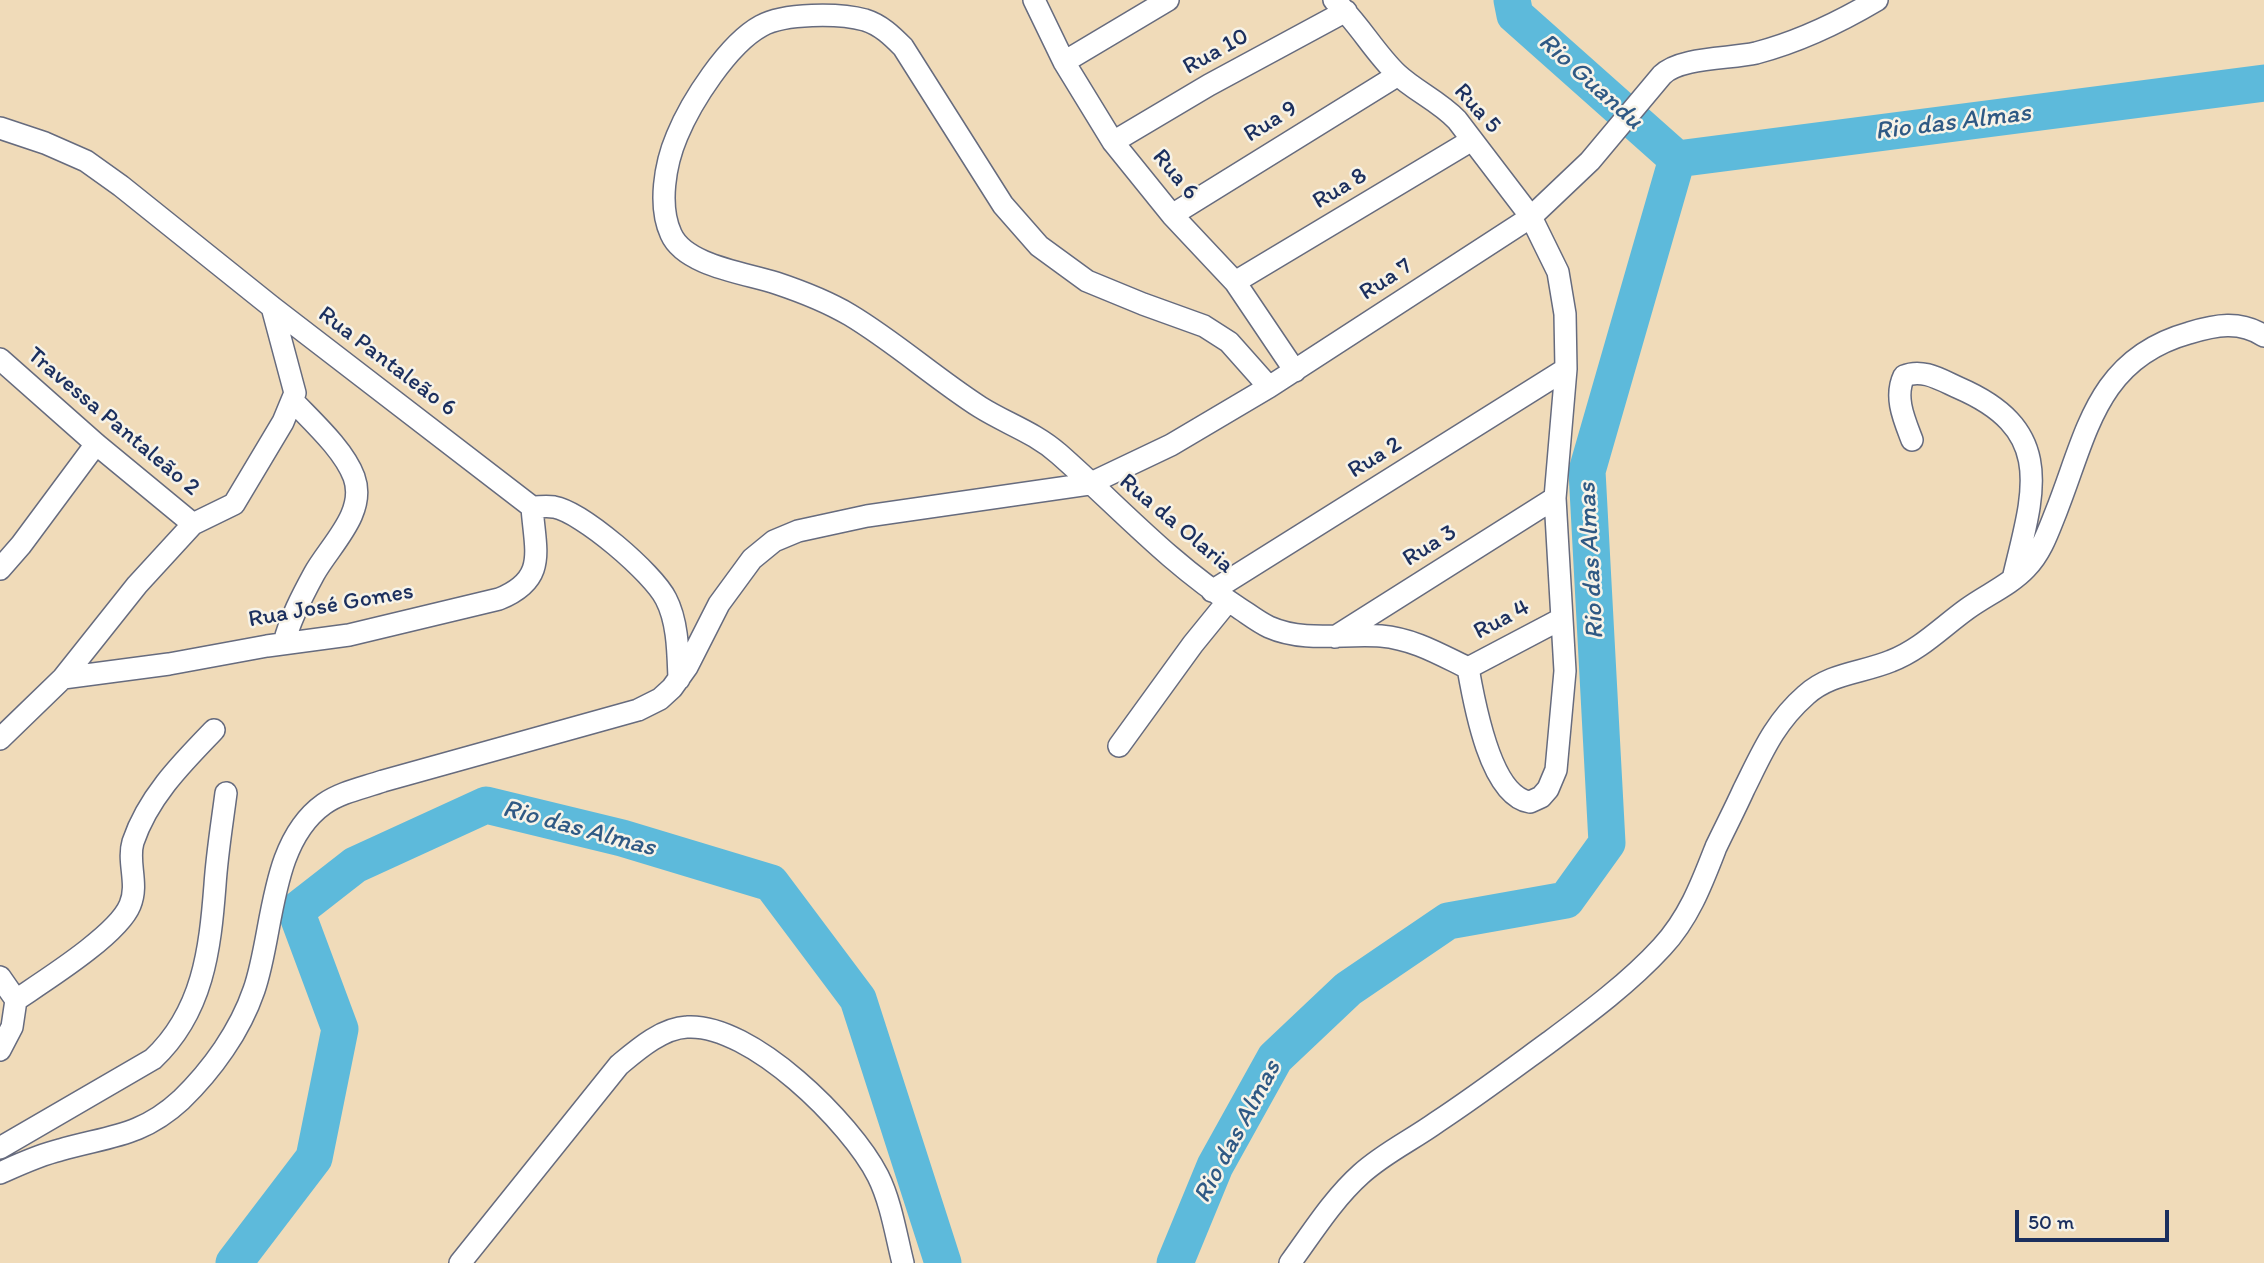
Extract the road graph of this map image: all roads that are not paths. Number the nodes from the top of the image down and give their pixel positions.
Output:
1 (1034, 0) edge
2 (1877, 0) edge
3 (1155, 4) edge
4 (1340, 5) edge
5 (1858, 6) edge
6 (867, 10) edge
7 (1064, 62) junction
8 (1398, 75) junction
9 (0, 128) edge
10 (1472, 140) junction
11 (1113, 142) junction
12 (1172, 215) junction
13 (1531, 217) junction
14 (1235, 282) junction
15 (272, 307) junction
16 (2264, 336) edge
17 (0, 359) edge
18 (1566, 369) junction
19 (1295, 371) junction
20 (1269, 387) junction
21 (293, 401) junction
22 (1912, 440) dead end
23 (96, 444) junction
24 (1089, 484) junction
25 (1555, 498) junction
26 (532, 508) junction
27 (193, 524) junction
28 (0, 569) edge
29 (2013, 579) junction
30 (1220, 596) junction
31 (1561, 619) junction
32 (1333, 638) junction
33 (285, 643) junction
34 (1468, 668) junction
35 (63, 678) junction
36 (679, 679) junction
37 (214, 730) dead end
38 (0, 739) edge
39 (1119, 746) dead end
40 (226, 793) dead end
41 (0, 977) edge
42 (16, 1000) junction
43 (0, 1050) edge
44 (0, 1148) edge
45 (0, 1172) edge
46 (460, 1263) edge
47 (903, 1263) edge
48 (1290, 1263) edge

1 - 7 street, Rua 6
2 - 5 street, Rua 7
3 - 7 street
4 - 8 street, Rua 5
4 - 11 street, Rua 10
5 - 13 street, Rua 7
6 - 20 street
6 - 24 street, Rua da Olaria
7 - 11 street, Rua 6
8 - 10 street, Rua 5
8 - 12 street, Rua 9
9 - 15 street, Rua Pantaleão 6
10 - 13 street, Rua 5
10 - 14 street, Rua 8
11 - 12 street, Rua 6
12 - 14 street, Rua 6
13 - 18 street, Rua 5
13 - 19 street, Rua 7
14 - 19 street, Rua 6
15 - 21 street
15 - 26 street, Rua Pantaleão 6
16 - 29 street
17 - 23 street, Travessa Pantaleão 2
18 - 25 street, Rua 5
18 - 30 street, Rua 2
19 - 20 street, Rua 7
20 - 24 street, Rua 7
21 - 27 street
21 - 33 street
22 - 29 street
23 - 27 street, Travessa Pantaleão 2
23 - 28 street
24 - 30 street, Rua da Olaria
24 - 36 street, Rua 7
25 - 31 street, Rua 5
25 - 32 street, Rua 3
26 - 33 street, Rua José Gomes
26 - 36 street
27 - 35 street
29 - 48 street
30 - 32 street, Rua da Olaria
30 - 39 street, Rua 2
31 - 34 street, Rua 4
31 - 34 street, Rua 5
32 - 34 street, Rua da Olaria
33 - 35 street, Rua José Gomes
35 - 38 street
36 - 45 street, Rua 7
37 - 42 street
40 - 44 street
41 - 42 street
42 - 43 street
46 - 47 street

